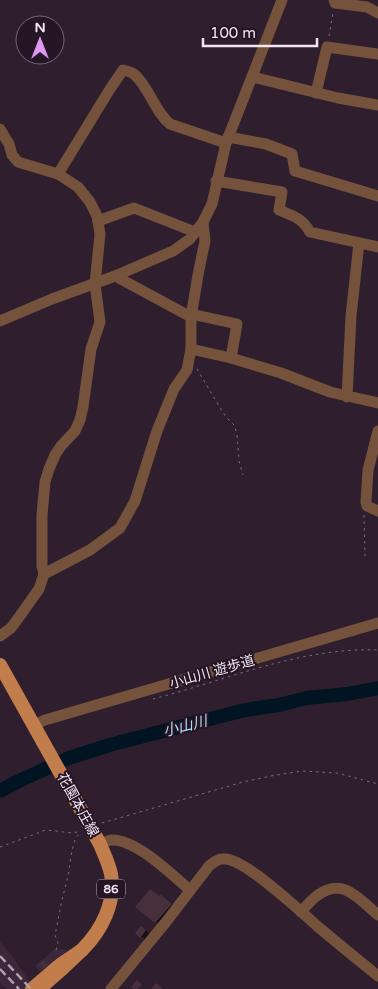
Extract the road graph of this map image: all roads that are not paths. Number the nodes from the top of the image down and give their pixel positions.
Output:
1 (282, 0) edge
2 (334, 1) edge
3 (378, 13) edge
4 (378, 54) edge
5 (253, 77) junction
6 (316, 93) junction
7 (378, 105) edge
8 (0, 129) edge
9 (227, 140) junction
10 (58, 174) junction
11 (216, 182) junction
12 (378, 196) edge
13 (98, 221) junction
14 (203, 222) junction
15 (195, 232) junction
16 (360, 243) junction
17 (378, 247) edge
18 (115, 276) junction
19 (95, 284) junction
20 (191, 316) junction
21 (0, 321) edge
22 (190, 352) junction
23 (231, 358) junction
24 (347, 397) junction
25 (378, 403) edge
26 (378, 431) edge
27 (378, 510) edge
28 (44, 574) junction
29 (378, 623) edge
30 (0, 636) edge
31 (0, 665) edge
32 (37, 730) junction
33 (100, 844) junction
34 (190, 890) junction
35 (301, 912) junction
36 (378, 915) edge
37 (82, 950) junction
38 (378, 976) edge
39 (32, 989) edge
40 (39, 989) edge
41 (112, 989) edge

1 - 5 street
2 - 3 street
4 - 6 street
5 - 6 street
5 - 9 street
6 - 7 street
8 - 10 street
9 - 10 street
9 - 11 street
9 - 12 street
10 - 13 street
11 - 14 street
11 - 16 street
13 - 15 street
13 - 19 street
14 - 15 street
14 - 20 street
15 - 18 street
16 - 17 street
16 - 24 street
18 - 19 street
18 - 20 street
19 - 21 street
19 - 28 street
20 - 22 street
20 - 23 street
22 - 23 street
22 - 28 street
23 - 24 street
24 - 25 street
26 - 27 street
28 - 30 street
29 - 32 street
31 - 32 main road, 花園本庄線 / 86
32 - 33 main road, 花園本庄線 / 86
33 - 34 street
33 - 37 main road, 花園本庄線 / 86
34 - 35 street
34 - 41 street
35 - 36 street
35 - 38 street
37 - 39 main road, 花園本庄線 / 86
37 - 40 main road, 花園本庄線 / 86

